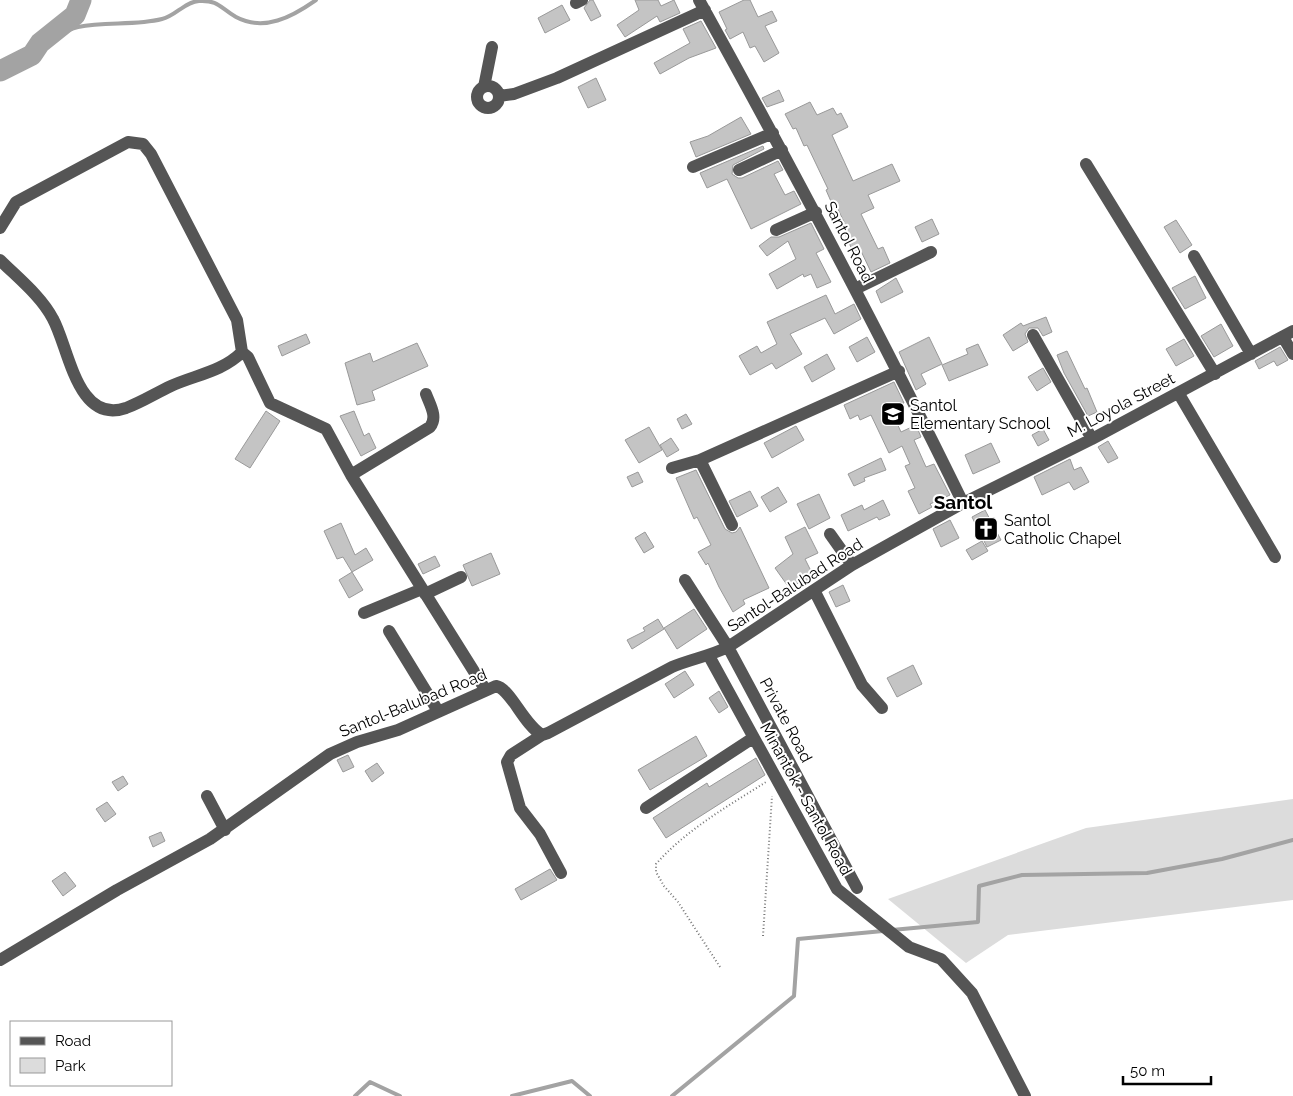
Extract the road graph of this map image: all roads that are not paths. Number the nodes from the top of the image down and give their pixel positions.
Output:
1 (702, 5) edge
2 (492, 47) dead end
3 (484, 87) junction
4 (499, 96) junction
5 (773, 133) junction
6 (782, 150) junction
7 (1086, 164) dead end
8 (693, 167) dead end
9 (739, 170) dead end
10 (816, 212) junction
11 (0, 228) edge
12 (776, 230) dead end
13 (931, 252) dead end
14 (1194, 256) dead end
15 (0, 260) edge
16 (855, 289) junction
17 (1288, 334) edge
18 (1033, 336) dead end
19 (242, 352) junction
20 (1251, 354) junction
21 (1293, 354) edge
22 (899, 371) junction
23 (1215, 374) junction
24 (426, 394) dead end
25 (1178, 394) junction
26 (1092, 439) junction
27 (700, 460) junction
28 (672, 468) dead end
29 (351, 475) junction
30 (963, 503) junction
31 (732, 525) dead end
32 (830, 534) dead end
33 (1275, 557) dead end
34 (852, 565) junction
35 (461, 577) dead end
36 (685, 580) dead end
37 (814, 590) junction
38 (423, 592) junction
39 (364, 613) dead end
40 (389, 631) dead end
41 (728, 647) junction
42 (709, 656) junction
43 (485, 689) junction
44 (882, 708) dead end
45 (438, 711) junction
46 (542, 735) junction
47 (753, 738) junction
48 (207, 796) dead end
49 (646, 808) dead end
50 (225, 830) junction
51 (561, 873) dead end
52 (857, 888) dead end
53 (0, 960) edge
54 (1025, 1096) edge

1 - 4 street
1 - 5 street, Santol Road
2 - 3 street
3 - 4 street
3 - 4 street
5 - 6 street, Santol Road
5 - 8 street
6 - 9 street
6 - 10 street, Santol Road
7 - 23 street
10 - 12 street
10 - 16 street, Santol Road
11 - 19 street
13 - 16 street
14 - 20 street
15 - 19 street
16 - 22 street, Santol Road
17 - 20 street, M. Loyola Street
17 - 21 street
18 - 26 street
19 - 29 street
20 - 23 street, M. Loyola Street
22 - 27 street
22 - 30 street, Santol Road
23 - 25 street, M. Loyola Street
24 - 29 street
25 - 26 street, M. Loyola Street
25 - 33 street
26 - 30 street, M. Loyola Street
27 - 28 street
27 - 31 street
29 - 38 street
30 - 34 street, Santol-Balubad Road
32 - 34 street
34 - 37 street, Santol-Balubad Road
35 - 38 street
36 - 41 street, Private Road
37 - 41 street, Santol-Balubad Road
37 - 44 street
38 - 39 street
38 - 43 street
40 - 45 street
41 - 42 street, Santol-Balubad Road
41 - 52 street, Private Road
42 - 46 street, Santol-Balubad Road
42 - 47 street, Minantok - Santol Road
43 - 45 street, Santol-Balubad Road
43 - 46 street, Santol-Balubad Road
45 - 50 street, Santol-Balubad Road
46 - 51 street
47 - 49 street
47 - 54 street, Minantok - Santol Road
48 - 50 street
50 - 53 street, Santol-Balubad Road

